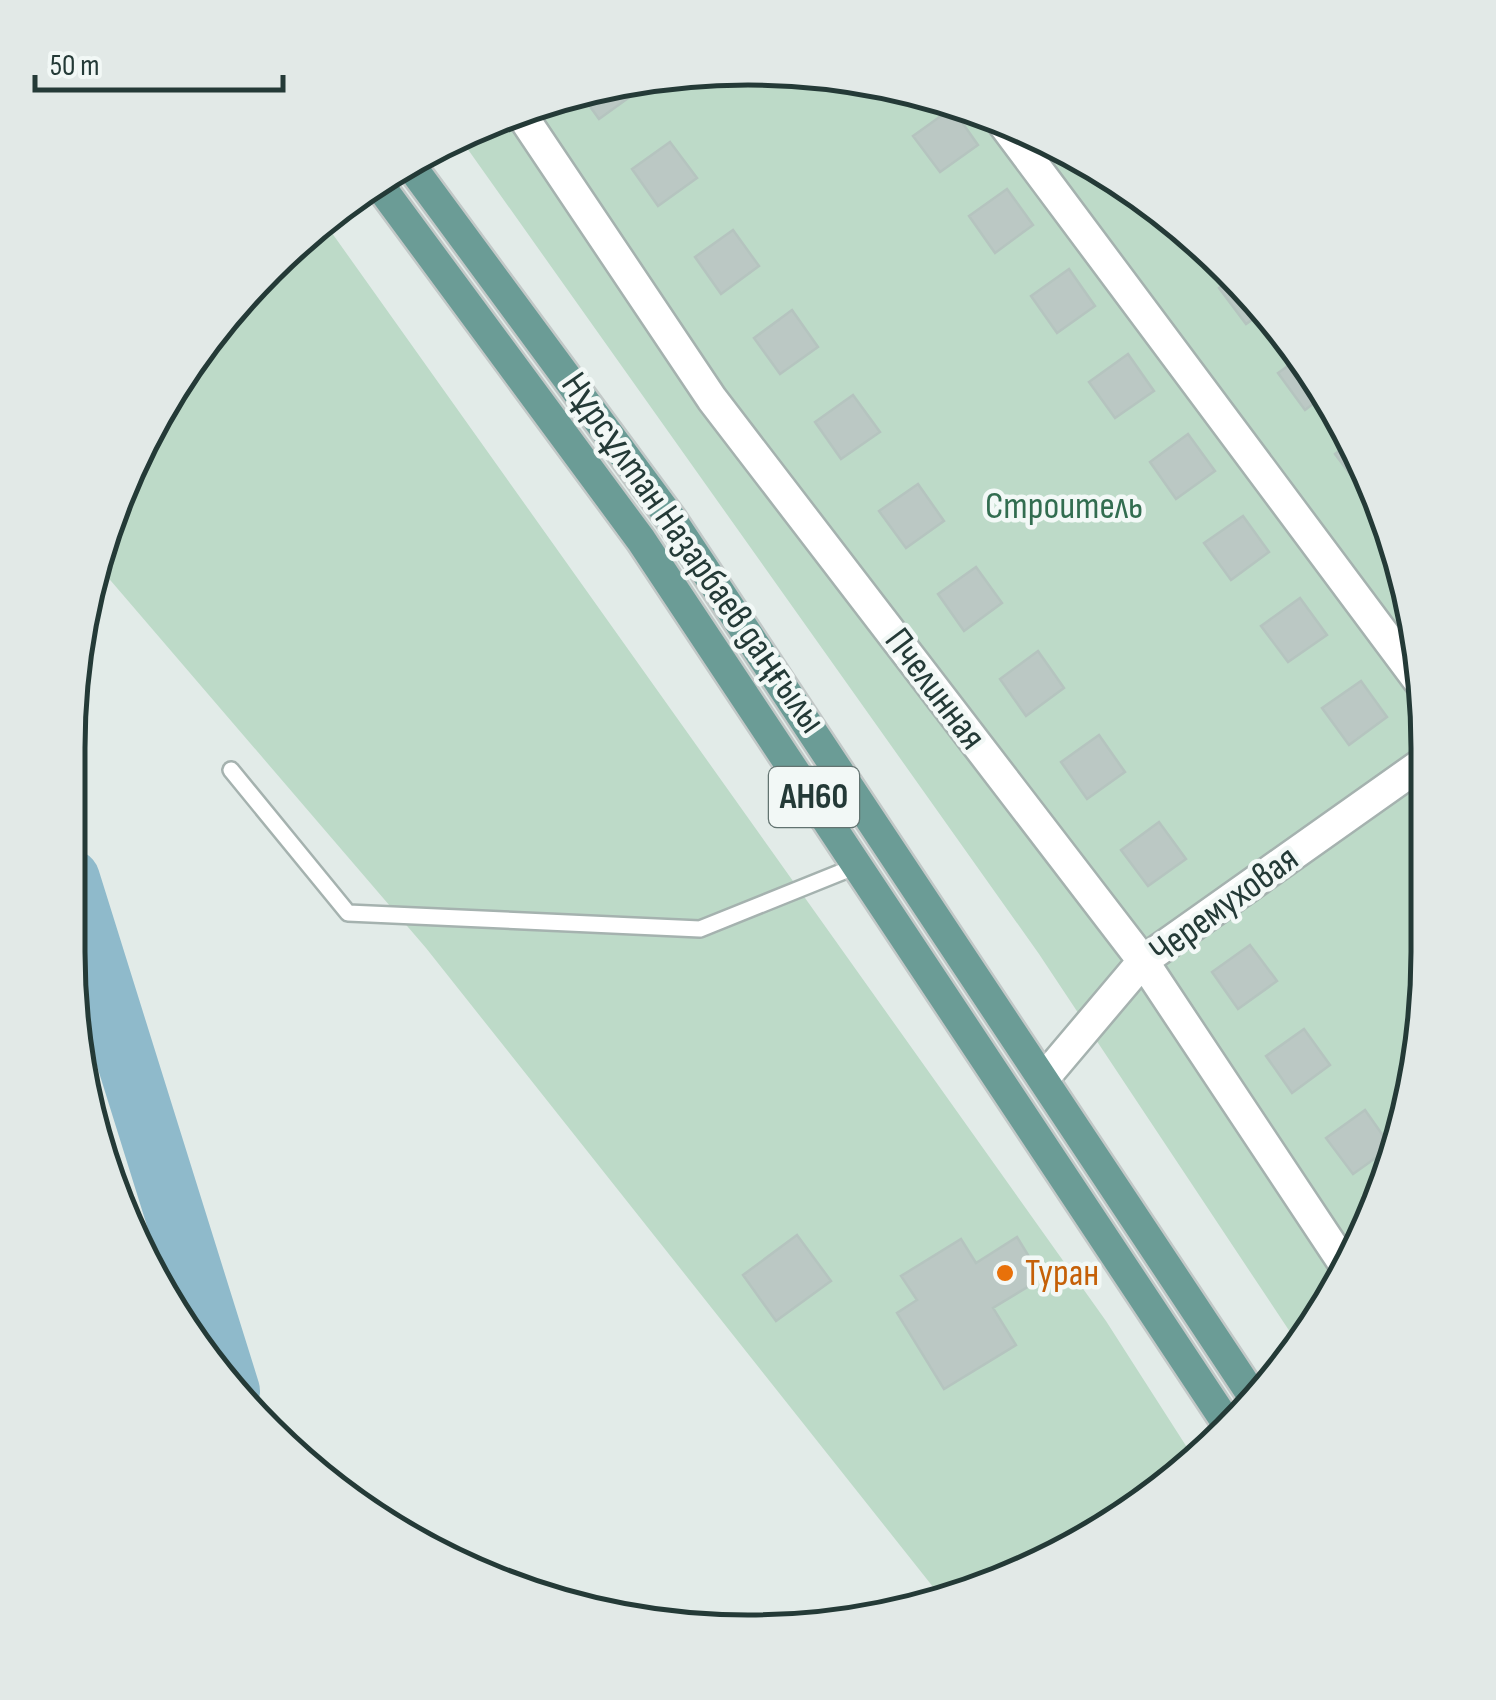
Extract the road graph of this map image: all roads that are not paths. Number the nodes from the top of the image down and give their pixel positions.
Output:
1 (527, 123) edge
2 (1017, 142) edge
3 (417, 174) edge
4 (385, 194) edge
5 (1405, 663) edge
6 (232, 770) dead end
7 (1411, 771) edge
8 (859, 866) junction
9 (1143, 961) junction
10 (1044, 1077) junction
11 (1338, 1255) edge
12 (1248, 1387) edge
13 (1222, 1416) edge

1 - 9 street, Пчелинная
2 - 5 street
3 - 10 main road, Нұрсұлтан Назарбаев даңғылы
4 - 8 main road, Нұрсұлтан Назарбаев даңғылы / АН60
6 - 8 lane
7 - 9 street, Черемуховая
8 - 13 main road, Нұрсұлтан Назарбаев даңғылы / АН60
9 - 10 street, Черемуховая
9 - 11 street, Пчелинная
10 - 12 main road, Нұрсұлтан Назарбаев даңғылы

